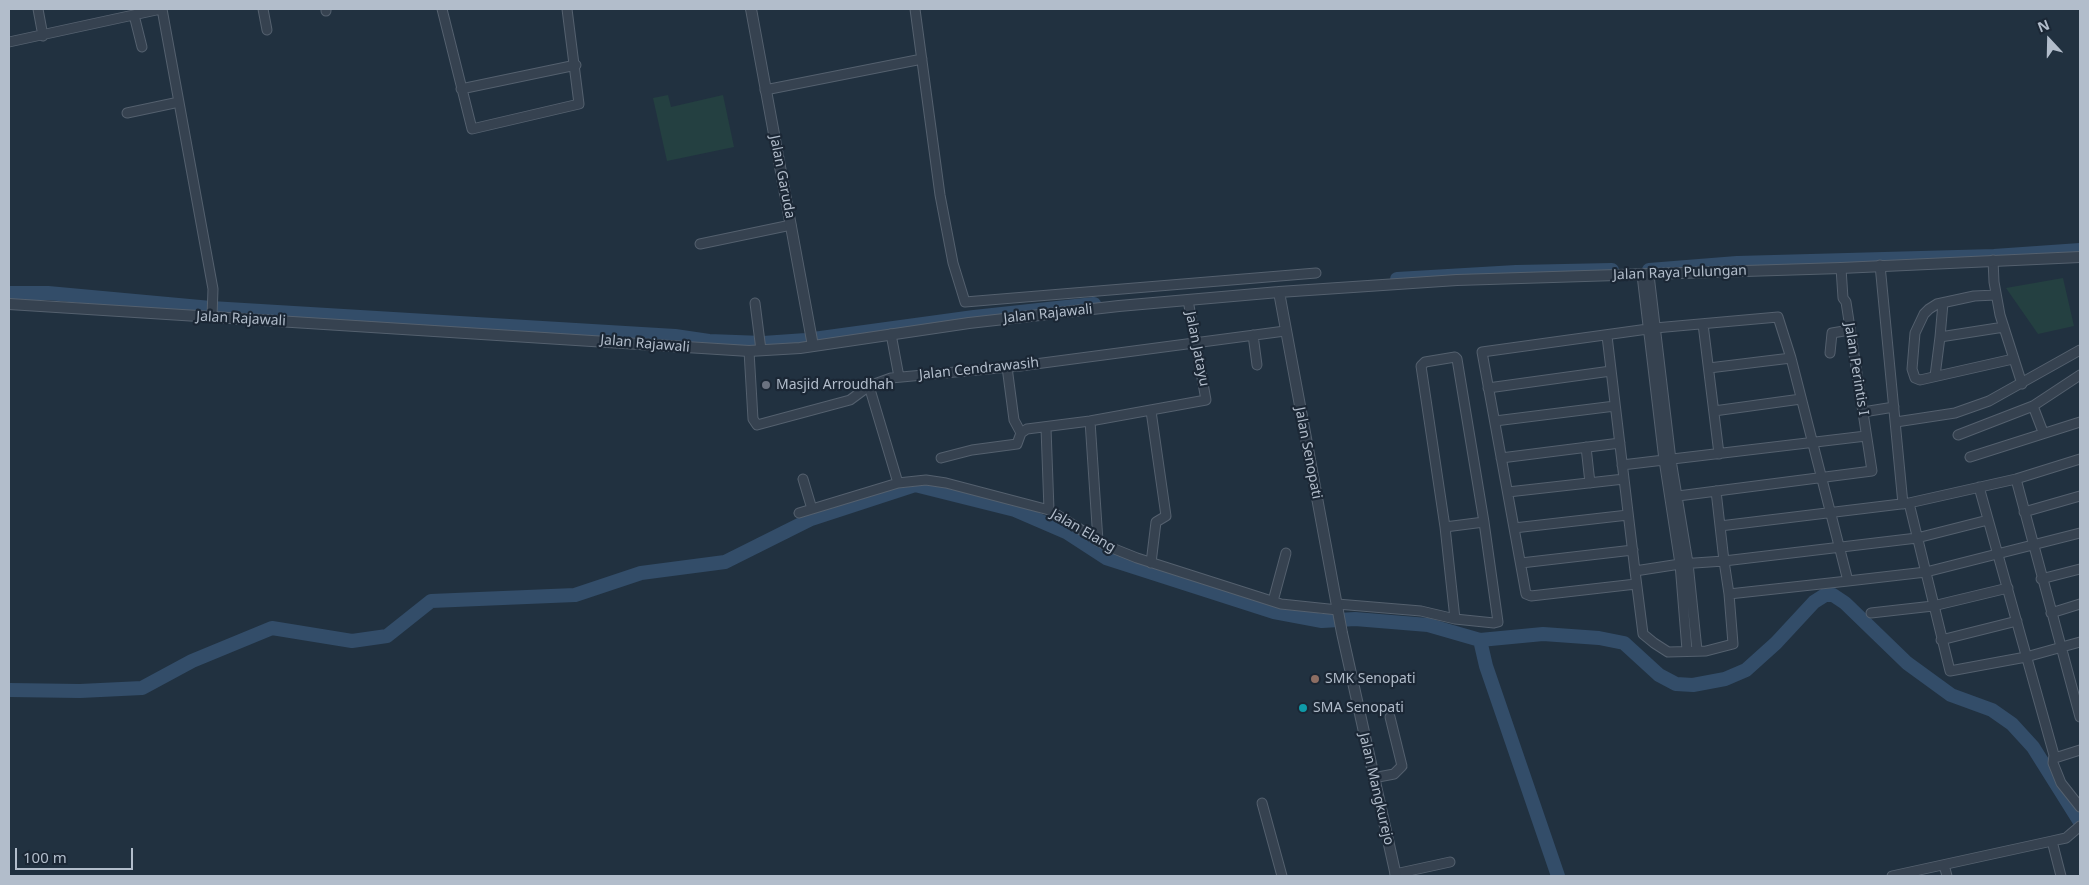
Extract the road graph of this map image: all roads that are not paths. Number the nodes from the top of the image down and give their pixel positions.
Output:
1 (38, 9) edge
2 (162, 9) edge
3 (263, 9) edge
4 (442, 9) edge
5 (567, 9) edge
6 (751, 9) edge
7 (915, 9) edge
8 (144, 11) edge
9 (134, 15) junction
10 (267, 30) dead end
11 (43, 36) junction
12 (9, 42) edge
13 (142, 47) dead end
14 (922, 59) junction
15 (576, 66) junction
16 (462, 89) junction
17 (765, 90) junction
18 (179, 102) junction
19 (127, 114) dead end
20 (791, 224) junction
21 (700, 244) dead end
22 (2080, 257) edge
23 (1993, 260) junction
24 (1880, 265) junction
25 (1840, 268) junction
26 (1316, 274) dead end
27 (1646, 275) junction
28 (1279, 292) junction
29 (1996, 295) junction
30 (1188, 300) junction
31 (755, 303) dead end
32 (9, 304) edge
33 (1943, 304) junction
34 (212, 313) junction
35 (1703, 324) junction
36 (2004, 326) junction
37 (1651, 329) junction
38 (1850, 330) junction
39 (1285, 331) junction
40 (891, 334) junction
41 (1253, 335) junction
42 (1607, 336) junction
43 (1940, 337) junction
44 (812, 338) junction
45 (1196, 342) junction
46 (761, 343) junction
47 (2080, 350) edge
48 (749, 351) junction
49 (1830, 353) dead end
50 (1791, 358) junction
51 (2014, 359) junction
52 (1257, 365) dead end
53 (1007, 367) junction
54 (1709, 368) junction
55 (1611, 371) junction
56 (2080, 375) edge
57 (1935, 376) junction
58 (899, 377) junction
59 (2022, 384) junction
60 (869, 386) junction
61 (1488, 388) junction
62 (1801, 399) junction
63 (1615, 406) junction
64 (2033, 406) junction
65 (1894, 407) junction
66 (1151, 411) junction
67 (1714, 411) junction
68 (1863, 412) junction
69 (1494, 421) junction
70 (1090, 422) junction
71 (1896, 422) junction
72 (2080, 422) edge
73 (1046, 428) junction
74 (2043, 432) junction
75 (1021, 433) junction
76 (1958, 435) dead end
77 (1866, 436) junction
78 (1620, 443) junction
79 (1813, 443) junction
80 (1586, 447) junction
81 (1719, 454) junction
82 (1970, 457) dead end
83 (941, 458) dead end
84 (1502, 458) junction
85 (2080, 459) edge
86 (1668, 460) junction
87 (1622, 465) junction
88 (1822, 478) junction
89 (803, 479) dead end
90 (1624, 479) junction
91 (2016, 479) junction
92 (898, 483) junction
93 (1590, 483) junction
94 (1978, 487) junction
95 (1716, 491) junction
96 (1508, 492) junction
97 (1678, 496) junction
98 (2080, 496) edge
99 (1906, 503) junction
100 (812, 509) junction
101 (1049, 510) junction
102 (1830, 512) junction
103 (2024, 512) junction
104 (799, 513) dead end
105 (1628, 514) junction
106 (1988, 520) junction
107 (1484, 522) junction
108 (1720, 526) junction
109 (1445, 527) junction
110 (1514, 528) junction
111 (2080, 533) edge
112 (1917, 538) junction
113 (1098, 541) junction
114 (2032, 545) junction
115 (1839, 546) junction
116 (1633, 550) junction
117 (1286, 553) dead end
118 (1999, 554) junction
119 (1724, 561) junction
120 (1151, 562) junction
121 (1521, 562) junction
122 (1684, 564) junction
123 (2080, 569) edge
124 (1635, 571) junction
125 (1926, 572) junction
126 (2041, 579) junction
127 (1848, 581) junction
128 (1636, 584) junction
129 (2008, 588) junction
130 (1729, 594) junction
131 (1273, 602) junction
132 (2080, 604) edge
133 (1933, 606) junction
134 (1338, 609) junction
135 (1871, 613) dead end
136 (2051, 614) junction
137 (1455, 619) junction
138 (2017, 621) junction
139 (1942, 640) junction
140 (2080, 642) edge
141 (2060, 647) junction
142 (1686, 650) junction
143 (1697, 650) junction
144 (2026, 657) junction
145 (1390, 717) dead end
146 (2080, 717) edge
147 (2080, 750) edge
148 (2054, 755) junction
149 (1372, 778) junction
150 (1262, 802) dead end
151 (2080, 807) edge
152 (2080, 826) edge
153 (2052, 841) junction
154 (1450, 862) dead end
155 (1944, 865) junction
156 (1396, 875) edge
157 (1282, 876) edge
158 (1892, 876) edge
159 (1947, 876) edge
160 (2061, 876) edge

1 - 11 street
2 - 8 street
2 - 18 street
3 - 10 street
4 - 16 street
5 - 15 street
6 - 17 street, Jalan Garuda
7 - 14 street
8 - 9 street
9 - 11 street
9 - 13 street
11 - 12 street
14 - 17 street
14 - 26 street
15 - 16 street
15 - 16 street
17 - 20 street, Jalan Garuda
18 - 19 street
18 - 34 street
20 - 21 street
20 - 44 street, Jalan Garuda
22 - 23 street, Jalan Raya Pulungan
23 - 24 street, Jalan Raya Pulungan
23 - 29 street
24 - 25 street, Jalan Raya Pulungan
24 - 65 street
25 - 27 street, Jalan Raya Pulungan
25 - 38 street, Jalan Perintis I
27 - 28 street, Jalan Raya Pulungan
27 - 37 street
28 - 30 street, Jalan Rajawali
28 - 39 street, Jalan Senopati
29 - 33 street
29 - 36 street
30 - 40 street, Jalan Rajawali
30 - 45 street, Jalan Jatayu
31 - 46 street
32 - 34 street, Jalan Rajawali
33 - 43 street
33 - 57 street
34 - 48 street, Jalan Rajawali
35 - 37 street
35 - 50 street
35 - 54 street
36 - 43 street
36 - 51 street
37 - 42 street
37 - 86 street
38 - 49 street
38 - 68 street, Jalan Perintis I
39 - 41 street, Jalan Cendrawasih
39 - 134 street, Jalan Senopati
40 - 44 street, Jalan Rajawali
40 - 58 street
41 - 45 street, Jalan Cendrawasih
41 - 52 street
42 - 55 street
42 - 61 street
43 - 57 street
44 - 46 street, Jalan Rajawali
45 - 53 street, Jalan Cendrawasih
45 - 66 street, Jalan Jatayu
46 - 48 street, Jalan Rajawali
47 - 59 street
48 - 60 street, Jalan Cendrawasih
50 - 54 street
50 - 62 street
51 - 57 street
51 - 59 street
53 - 58 street, Jalan Cendrawasih
53 - 75 street
54 - 67 street
55 - 61 street
55 - 63 street
56 - 64 street
58 - 60 street, Jalan Cendrawasih
59 - 71 street
60 - 92 street
61 - 69 street
62 - 67 street
62 - 79 street
63 - 69 street
63 - 78 street
64 - 74 street
64 - 76 street
65 - 68 street
65 - 71 street
66 - 70 street
66 - 120 street
67 - 81 street
68 - 77 street, Jalan Perintis I
69 - 84 street
70 - 73 street
70 - 113 street
71 - 99 street
72 - 74 street
73 - 75 street
73 - 101 street
74 - 82 street
75 - 83 street
77 - 79 street
77 - 88 street, Jalan Perintis I
78 - 80 street
78 - 87 street
79 - 81 street
79 - 88 street
80 - 84 street
80 - 93 street
81 - 86 street
84 - 96 street
85 - 91 street
86 - 87 street
86 - 97 street
86 - 122 street
87 - 90 street
88 - 95 street
88 - 102 street
89 - 100 street
90 - 93 street
90 - 105 street
91 - 94 street
91 - 103 street
92 - 100 street, Jalan Elang
92 - 101 street, Jalan Elang
93 - 96 street
94 - 99 street
94 - 106 street
95 - 97 street
95 - 108 street
96 - 110 street
97 - 122 street
98 - 103 street
99 - 102 street
99 - 112 street
100 - 104 street, Jalan Elang
101 - 113 street, Jalan Elang
102 - 108 street
102 - 115 street
103 - 114 street
105 - 110 street
105 - 116 street
106 - 112 street
106 - 118 street
107 - 109 street
107 - 109 street
107 - 137 street, Jalan Elang
108 - 119 street
109 - 137 street
110 - 121 street
111 - 114 street
112 - 115 street
112 - 125 street
113 - 120 street, Jalan Elang
114 - 118 street
114 - 126 street
115 - 119 street
115 - 127 street
116 - 121 street
116 - 124 street
117 - 131 street
118 - 125 street
118 - 129 street
119 - 122 street
119 - 130 street
120 - 131 street, Jalan Elang
121 - 128 street
122 - 124 street
122 - 142 street
122 - 143 street
123 - 126 street
124 - 128 street
125 - 127 street
125 - 133 street
126 - 136 street
127 - 130 street
128 - 142 street
129 - 133 street
129 - 138 street
130 - 143 street
131 - 134 street, Jalan Elang
132 - 136 street
133 - 135 street
133 - 139 street
134 - 137 street, Jalan Elang
134 - 149 street, Jalan Mangkurejo
136 - 141 street
138 - 139 street
138 - 144 street
139 - 144 street
140 - 141 street
141 - 144 street
141 - 146 street
142 - 143 street
144 - 148 street
145 - 149 street
147 - 148 street
148 - 151 street
149 - 156 street, Jalan Mangkurejo
150 - 157 street
152 - 153 street
153 - 155 street
153 - 160 street
154 - 156 street
155 - 158 street
155 - 159 street

